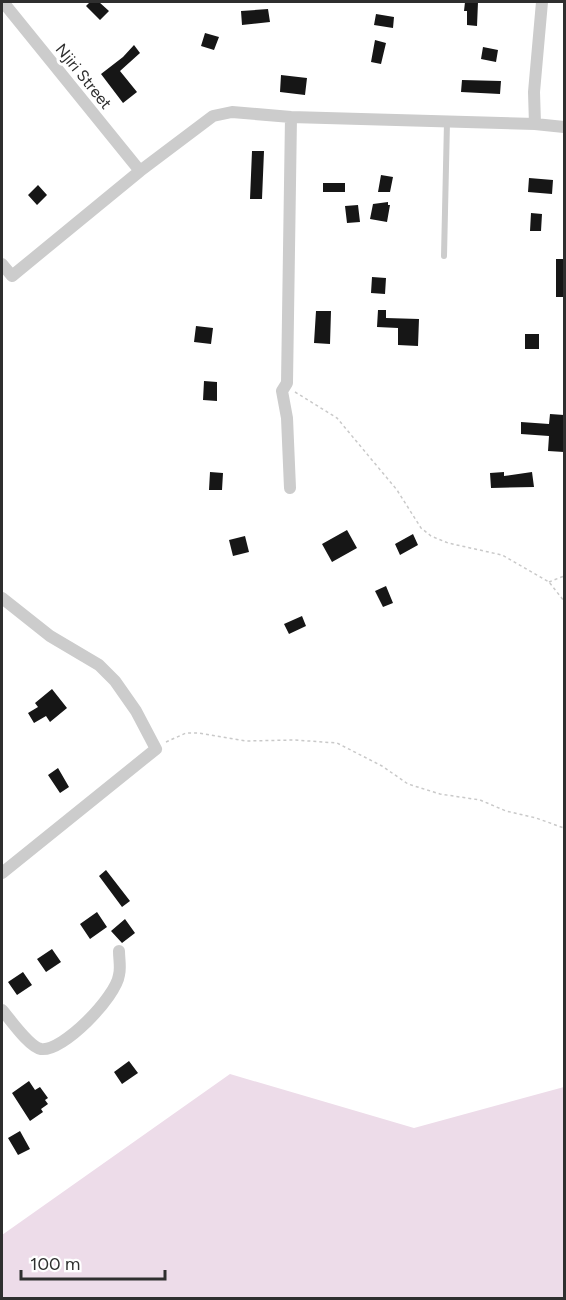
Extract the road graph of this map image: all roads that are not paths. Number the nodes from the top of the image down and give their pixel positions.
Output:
1 (3, 2) edge
2 (542, 2) edge
3 (291, 117) junction
4 (447, 122) junction
5 (535, 124) junction
6 (564, 127) edge
7 (140, 171) junction
8 (444, 256) dead end
9 (2, 264) edge
10 (12, 276) junction
11 (2, 285) edge
12 (290, 488) dead end
13 (2, 598) edge
14 (2, 873) edge
15 (119, 951) dead end
16 (2, 1010) edge

1 - 7 street, Njiri Street
2 - 5 street
3 - 4 street
3 - 7 street
3 - 12 street
4 - 5 street
4 - 8 lane
5 - 6 street
7 - 10 street
9 - 10 street
10 - 11 street
13 - 14 street
15 - 16 street

